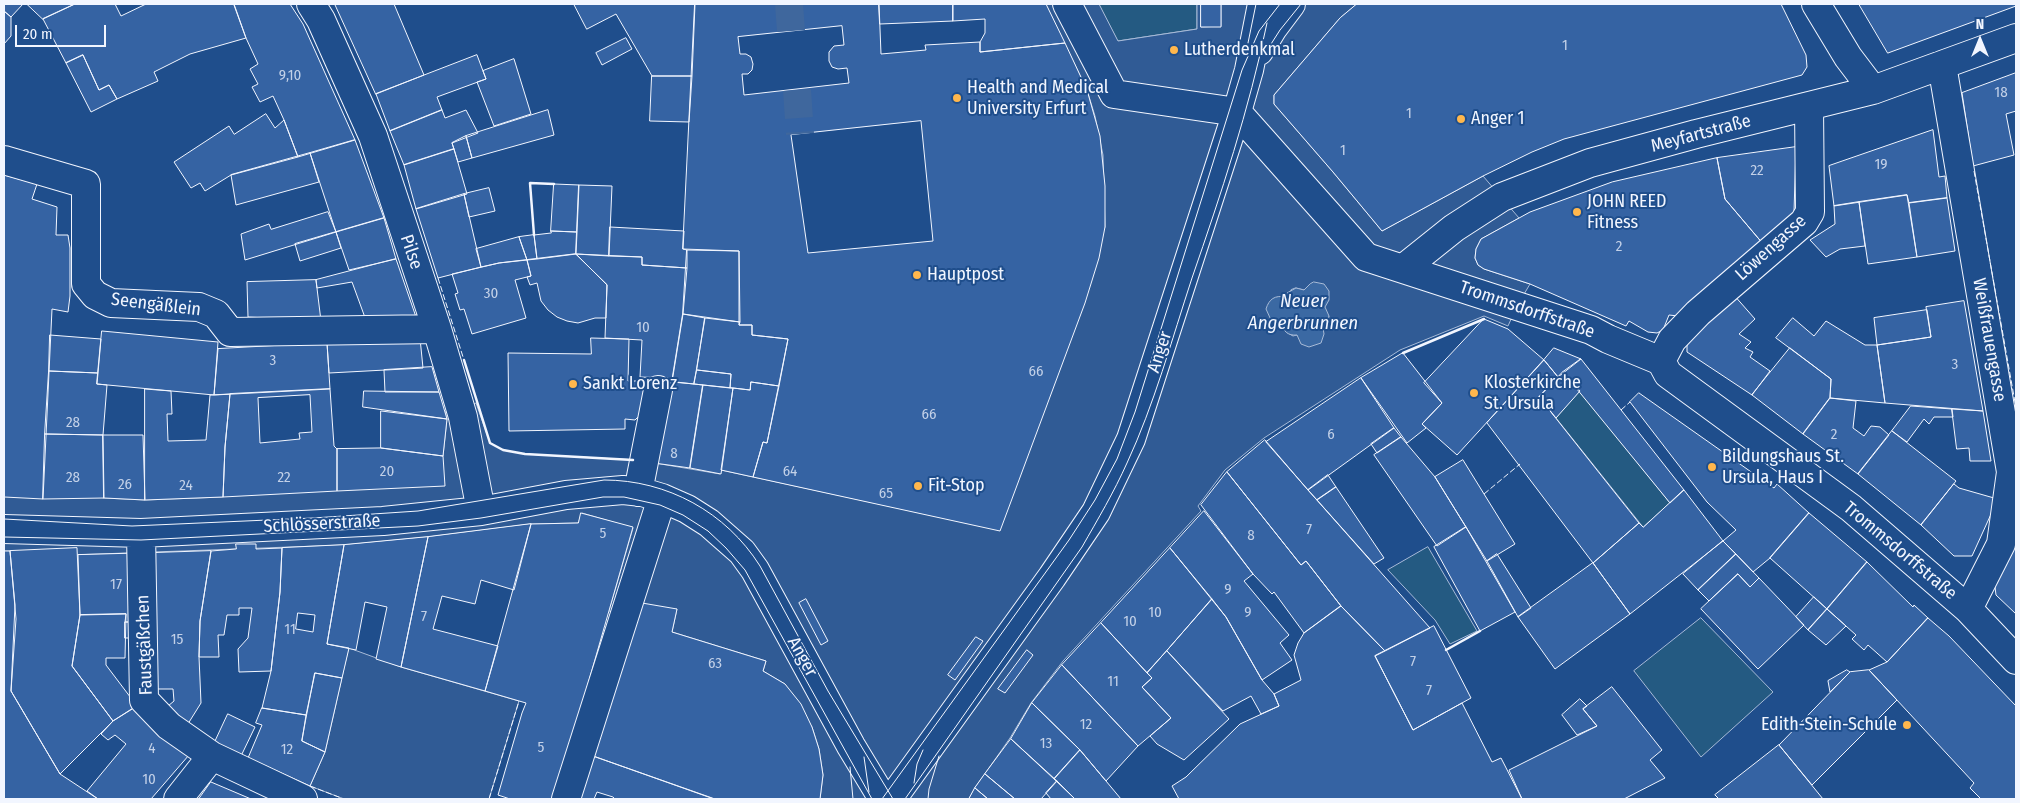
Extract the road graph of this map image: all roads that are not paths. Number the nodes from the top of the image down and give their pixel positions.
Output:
1 (311, 4) edge
2 (1068, 4) edge
3 (1262, 4) edge
4 (1292, 4) edge
5 (1816, 4) edge
6 (2016, 38) edge
7 (1942, 64) junction
8 (1249, 70) junction
9 (1873, 90) junction
10 (1809, 106) junction
11 (1238, 112) junction
12 (4, 160) edge
13 (1404, 268) junction
14 (437, 329) junction
15 (1661, 362) junction
16 (658, 390) dead end
17 (650, 495) junction
18 (481, 511) junction
19 (4, 529) edge
20 (141, 533) junction
21 (1968, 608) junction
22 (2016, 660) edge
23 (212, 756) junction
24 (178, 799) edge
25 (303, 799) edge
26 (566, 799) edge
27 (883, 799) edge
28 (892, 799) edge

1 - 14 street, Pilse
2 - 11 street
3 - 8 street, Anger
4 - 8 street
5 - 9 street
6 - 7 street, Meyfartstraße
7 - 9 street, Meyfartstraße
7 - 21 street, Weißfrauengasse
8 - 11 street, Anger
9 - 10 street, Meyfartstraße
10 - 13 street, Meyfartstraße
10 - 15 street, Löwengasse
11 - 13 street
11 - 28 street, Anger
12 - 14 street, Seengäßlein
13 - 15 street, Trommsdorffstraße
14 - 18 street, Pilse
15 - 21 street, Trommsdorffstraße
16 - 17 street
17 - 18 street, Schlösserstraße
17 - 26 street
17 - 27 street, Anger
18 - 20 street, Schlösserstraße
19 - 20 street, Schlösserstraße
20 - 23 street, Faustgäßchen
21 - 22 street, Trommsdorffstraße
23 - 24 street
23 - 25 street, Faustgäßchen

